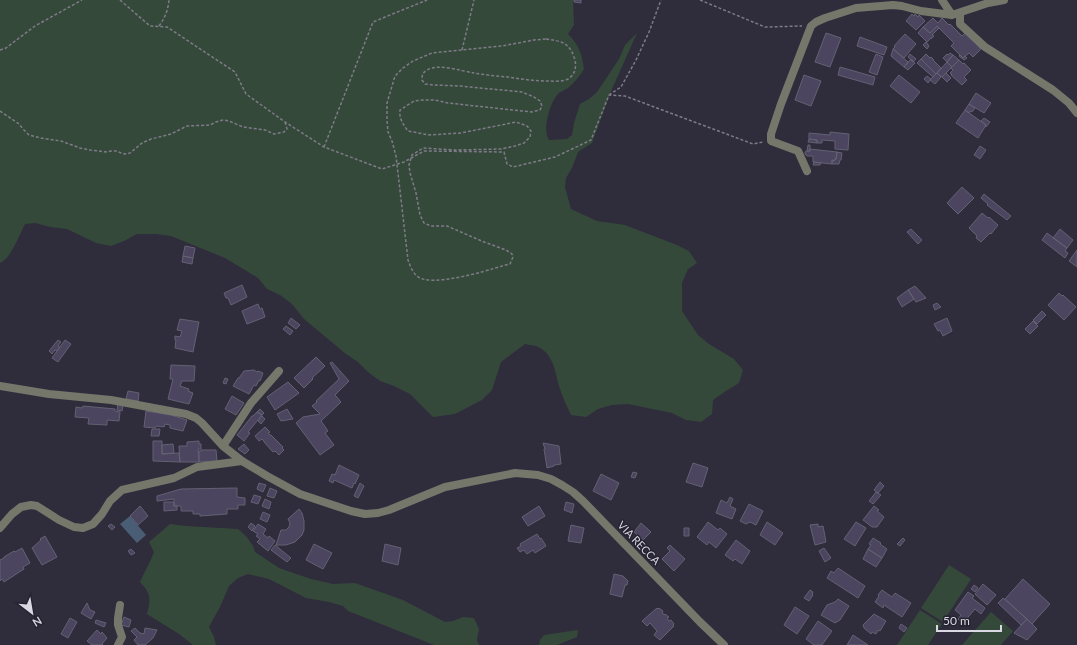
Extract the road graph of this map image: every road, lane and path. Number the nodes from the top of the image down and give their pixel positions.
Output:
1 (82, 0) edge
2 (120, 0) edge
3 (169, 0) edge
4 (427, 0) edge
5 (474, 0) edge
6 (661, 0) edge
7 (700, 0) edge
8 (942, 0) edge
9 (1004, 0) edge
10 (956, 14) junction
11 (811, 26) junction
12 (159, 27) junction
13 (0, 50) edge
14 (462, 50) junction
15 (609, 95) junction
16 (0, 111) edge
17 (1077, 113) edge
18 (285, 122) junction
19 (771, 141) junction
20 (324, 147) junction
21 (410, 158) junction
22 (397, 164) junction
23 (807, 171) dead end
24 (279, 371) dead end
25 (0, 386) edge
26 (223, 446) junction
27 (242, 461) junction
28 (0, 528) edge
29 (120, 605) dead end
30 (715, 642) edge
31 (118, 645) edge
32 (724, 645) edge

1 - 13 path
2 - 12 path
3 - 12 path
4 - 20 path
5 - 14 path
6 - 15 path
7 - 11 path
8 - 10 street
9 - 10 street
10 - 11 street
10 - 17 street
11 - 19 street
12 - 18 path
14 - 21 path
14 - 22 path
15 - 19 path
15 - 21 path
16 - 18 path
18 - 20 path
19 - 23 street
20 - 22 path
21 - 22 path
21 - 22 path
24 - 26 street
25 - 26 street, VIA RECCA
26 - 27 street, VIA RECCA
27 - 28 street
27 - 30 street, VIA RECCA
29 - 31 street
30 - 32 street, VIA RECCA

